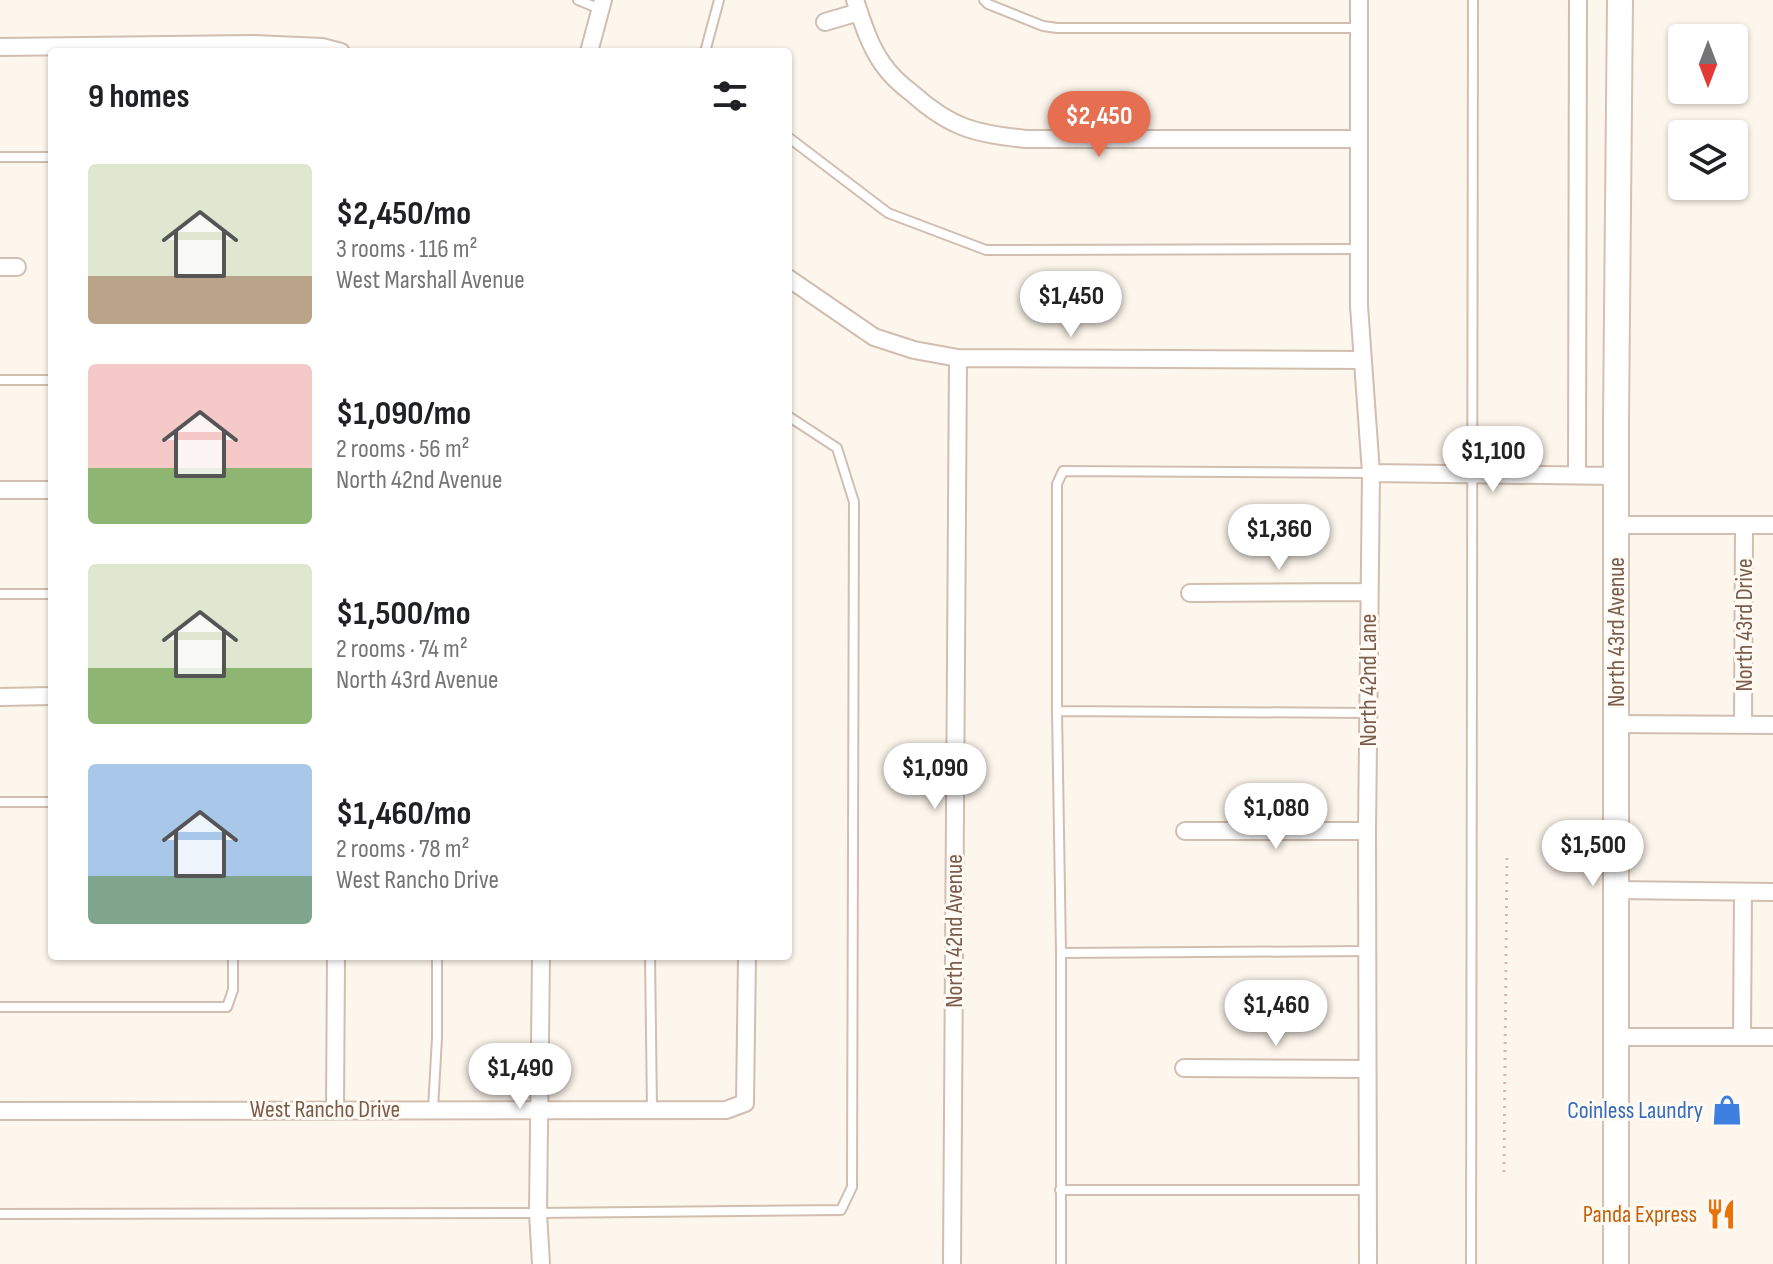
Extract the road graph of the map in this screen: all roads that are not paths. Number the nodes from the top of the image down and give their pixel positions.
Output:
1 (578, 0) edge
2 (719, 0) edge
3 (984, 0) edge
4 (1359, 0) edge
5 (1473, 0) edge
6 (1578, 0) edge
7 (1620, 0) edge
8 (602, 4) edge
9 (857, 6) edge
10 (825, 22) dead end
11 (1359, 28) junction
12 (0, 47) edge
13 (326, 48) edge
14 (590, 48) edge
15 (706, 48) edge
16 (1359, 139) junction
17 (792, 140) edge
18 (0, 157) edge
19 (48, 157) edge
20 (1359, 249) junction
21 (792, 281) edge
22 (958, 358) junction
23 (1361, 360) junction
24 (0, 380) edge
25 (48, 380) edge
26 (792, 419) edge
27 (1371, 473) junction
28 (1472, 474) junction
29 (1577, 475) junction
30 (1616, 476) junction
31 (0, 490) edge
32 (48, 490) edge
33 (1616, 525) junction
34 (1744, 525) junction
35 (1773, 525) edge
36 (1369, 592) junction
37 (1190, 593) dead end
38 (0, 594) edge
39 (48, 594) edge
40 (48, 696) edge
41 (0, 697) edge
42 (1057, 711) junction
43 (1368, 713) junction
44 (1616, 724) junction
45 (1743, 725) junction
46 (1773, 725) edge
47 (0, 802) edge
48 (48, 802) edge
49 (1185, 831) dead end
50 (1367, 831) junction
51 (1617, 890) junction
52 (1743, 892) junction
53 (1773, 892) edge
54 (1367, 951) junction
55 (1061, 953) junction
56 (233, 960) edge
57 (336, 960) edge
58 (437, 960) edge
59 (541, 960) edge
60 (650, 960) edge
61 (747, 960) edge
62 (0, 1007) edge
63 (1617, 1037) junction
64 (1742, 1037) junction
65 (1773, 1037) edge
66 (1184, 1068) dead end
67 (1367, 1069) junction
68 (335, 1109) junction
69 (433, 1109) junction
70 (0, 1111) edge
71 (540, 1111) junction
72 (652, 1111) junction
73 (1060, 1190) junction
74 (1368, 1190) junction
75 (538, 1213) junction
76 (0, 1214) edge
77 (541, 1264) edge
78 (952, 1264) edge
79 (1061, 1264) edge
80 (1368, 1264) edge
81 (1471, 1264) edge
82 (1616, 1264) edge

1 - 8 lane
2 - 15 lane
3 - 11 lane
4 - 11 street, North 42nd Lane
5 - 28 lane
6 - 29 street
7 - 30 main road, North 43rd Avenue
8 - 14 street
9 - 10 street
9 - 16 street
11 - 16 street, North 42nd Lane
12 - 13 street
16 - 20 street, North 42nd Lane
17 - 20 lane
18 - 19 lane
20 - 23 street, North 42nd Lane
21 - 22 street
22 - 23 street
22 - 78 street, North 42nd Avenue
23 - 27 street, North 42nd Lane
24 - 25 lane
26 - 75 lane
27 - 28 street
27 - 36 street, North 42nd Lane
27 - 42 lane
28 - 29 street
28 - 81 lane
29 - 30 street
30 - 33 main road, North 43rd Avenue
31 - 32 street
33 - 34 street
33 - 44 main road, North 43rd Avenue
34 - 35 street
34 - 45 street, North 43rd Drive
36 - 37 street
36 - 43 street, North 42nd Lane
38 - 39 lane
40 - 41 street
42 - 43 lane
42 - 55 lane
43 - 50 street, North 42nd Lane
44 - 45 street
44 - 51 main road, North 43rd Avenue
45 - 46 street
47 - 48 lane
49 - 50 street
50 - 54 street, North 42nd Lane
51 - 52 street
51 - 63 main road, North 43rd Avenue
52 - 53 street
52 - 64 street
54 - 55 lane
54 - 67 street, North 42nd Lane
55 - 73 lane
56 - 62 lane
57 - 68 street
58 - 69 lane
59 - 71 street
60 - 72 lane
61 - 72 street, West Rancho Drive
63 - 64 street
63 - 82 main road, North 43rd Avenue
64 - 65 street
66 - 67 street
67 - 74 street, North 42nd Lane
68 - 69 street, West Rancho Drive
68 - 70 street, West Rancho Drive
69 - 71 street, West Rancho Drive
71 - 72 street, West Rancho Drive
71 - 75 street
73 - 74 lane
73 - 79 lane
74 - 80 street, North 42nd Lane
75 - 76 lane
75 - 77 street

